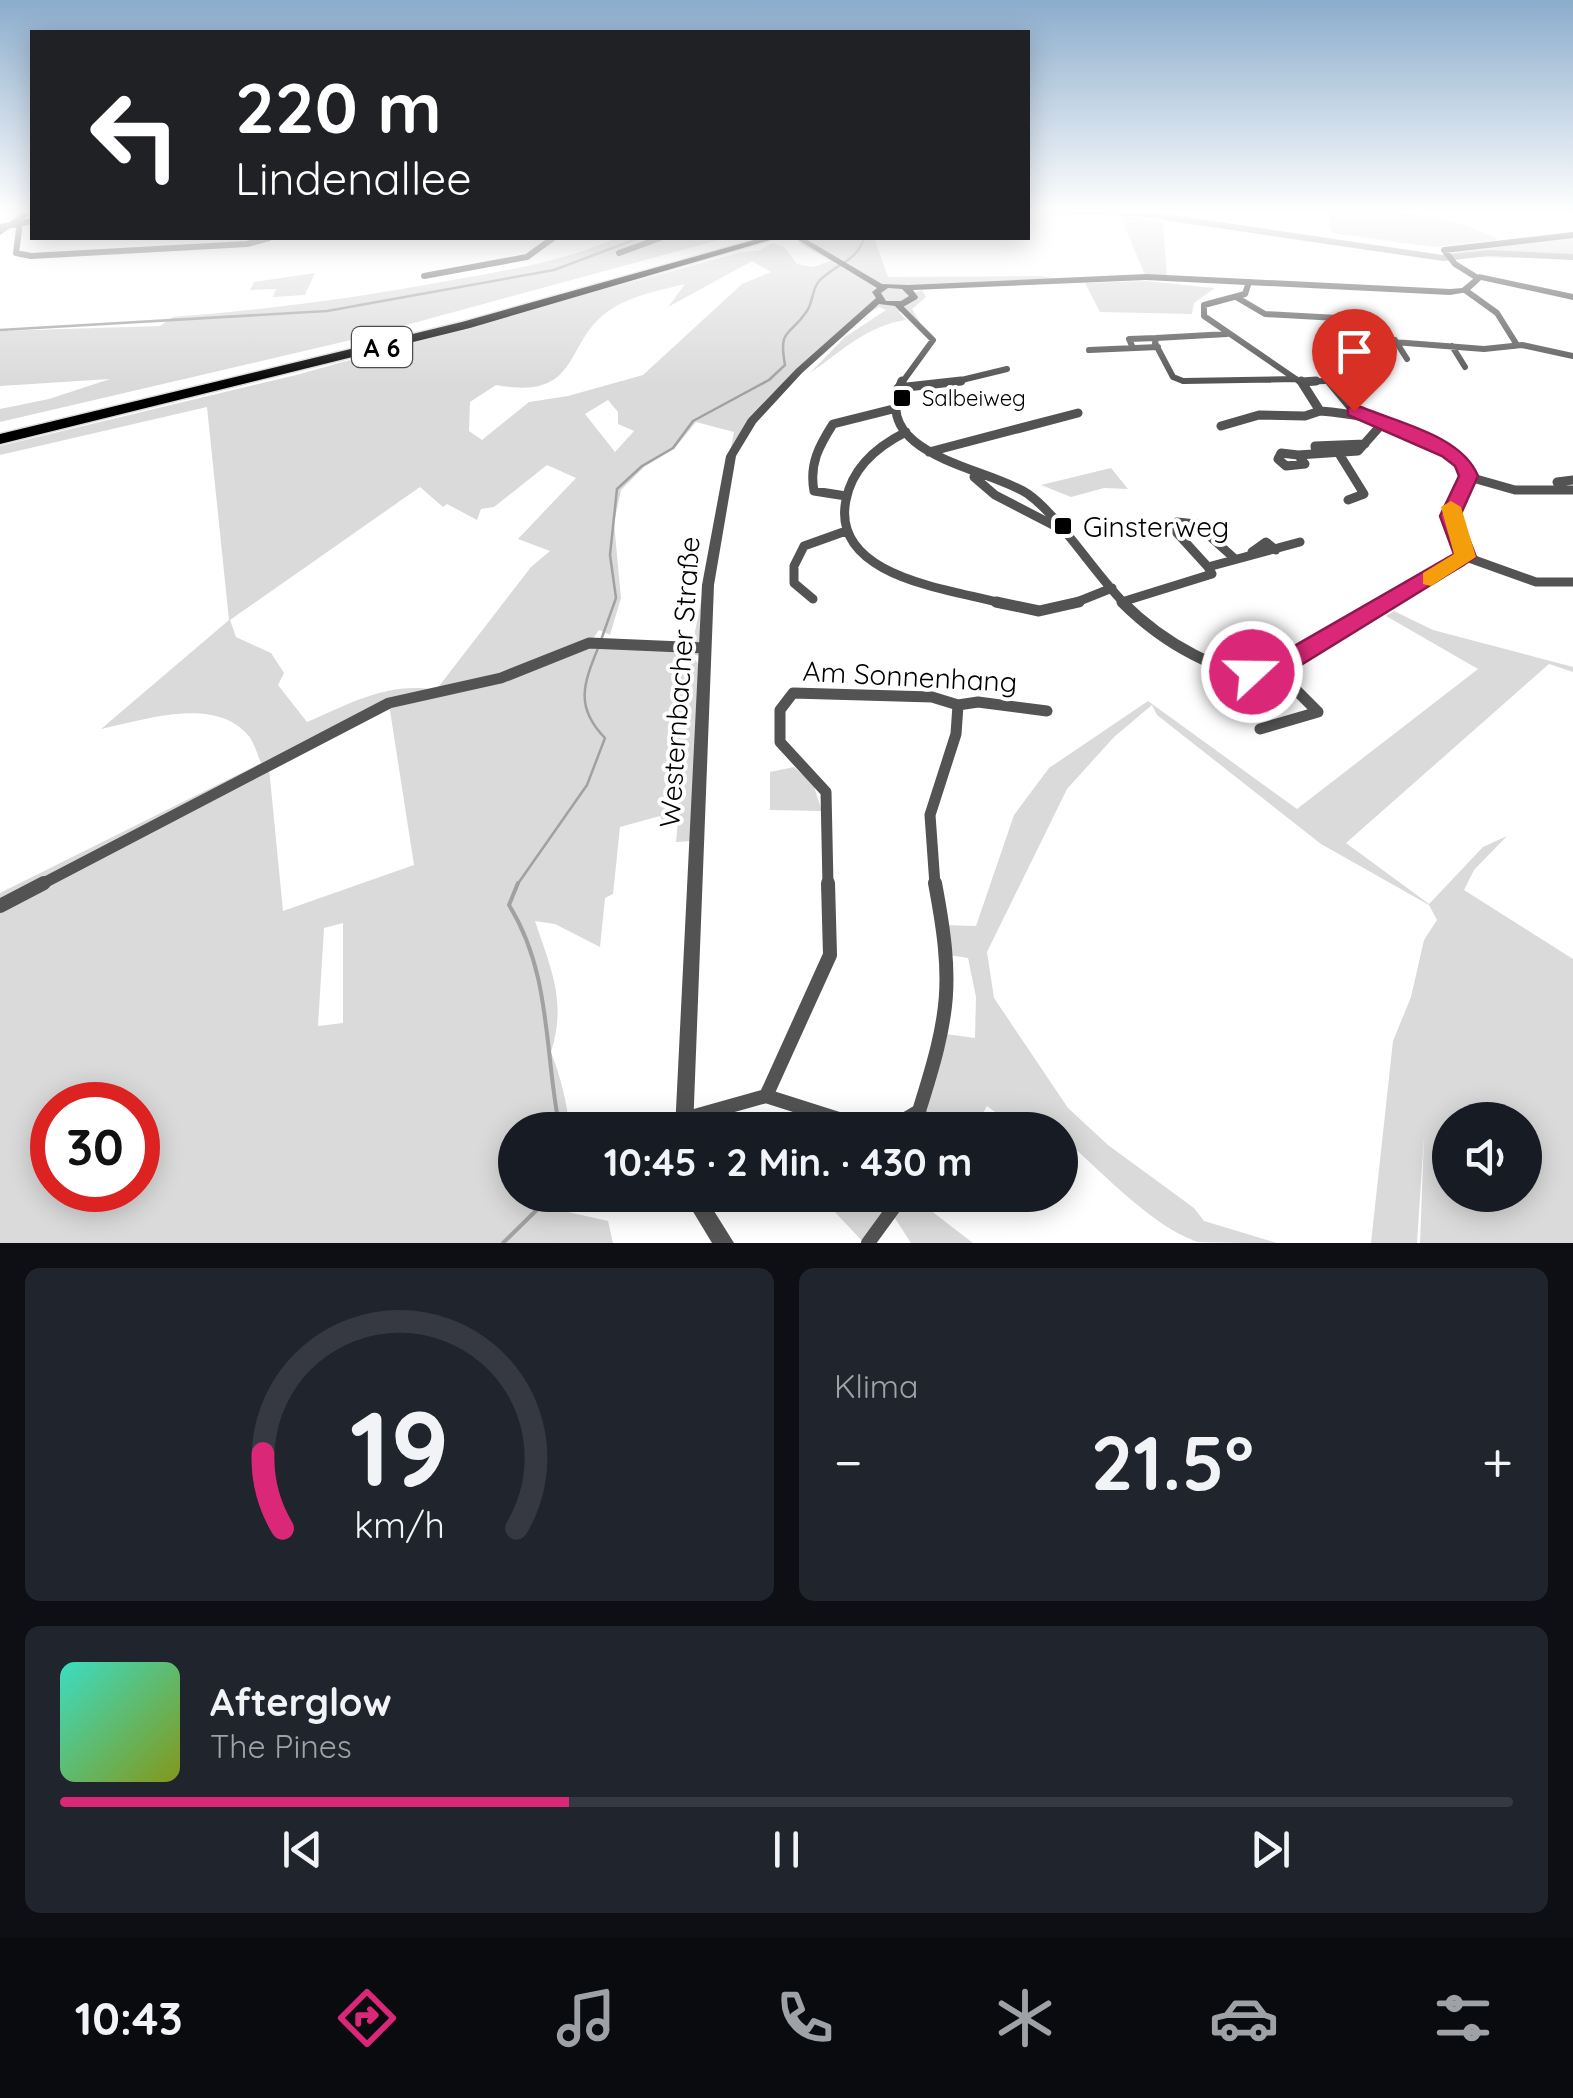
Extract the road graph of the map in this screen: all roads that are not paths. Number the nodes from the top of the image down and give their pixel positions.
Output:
1 (467, 268) edge
2 (635, 268) edge
3 (665, 268) edge
4 (849, 268) edge
5 (1461, 268) edge
6 (424, 276) dead end
7 (1476, 277) junction
8 (1249, 282) junction
9 (882, 287) junction
10 (1465, 290) junction
11 (1236, 297) junction
12 (1573, 297) edge
13 (899, 299) junction
14 (1332, 318) junction
15 (1355, 330) junction
16 (1227, 334) junction
17 (1400, 342) junction
18 (1157, 343) junction
19 (1517, 345) junction
20 (1452, 346) junction
21 (1089, 350) dead end
22 (1573, 356) edge
23 (1408, 359) dead end
24 (1465, 367) dead end
25 (1007, 369) dead end
26 (1299, 381) junction
27 (1330, 382) junction
28 (898, 388) junction
29 (897, 408) junction
30 (1320, 411) junction
31 (1354, 411) junction
32 (1078, 413) dead end
33 (1382, 424) junction
34 (1221, 426) dead end
35 (0, 430) edge
36 (906, 432) junction
37 (0, 438) edge
38 (1365, 444) junction
39 (929, 452) junction
40 (1316, 452) junction
41 (1338, 452) junction
42 (1298, 455) dead end
43 (968, 471) junction
44 (1468, 476) junction
45 (1573, 480) edge
46 (1568, 490) edge
47 (846, 496) junction
48 (1348, 500) dead end
49 (1059, 527) junction
50 (846, 532) junction
51 (1300, 542) dead end
52 (1466, 557) junction
53 (1234, 558) junction
54 (1208, 567) junction
55 (1573, 582) edge
56 (1112, 588) junction
57 (813, 598) dead end
58 (1125, 601) junction
59 (705, 648) junction
60 (1275, 670) junction
61 (958, 706) junction
62 (1047, 711) dead end
63 (1260, 729) dead end
64 (0, 906) edge
65 (766, 1096) junction
66 (920, 1110) joint
67 (685, 1112) edge
68 (719, 1112) edge
69 (816, 1112) edge
70 (917, 1112) edge
71 (704, 1212) edge
72 (891, 1212) edge
73 (724, 1243) edge
74 (868, 1243) edge

1 - 6 street
2 - 35 highway, A 6
3 - 37 highway, A 6
4 - 9 street
5 - 7 street
7 - 10 street
7 - 12 street
8 - 10 street
8 - 11 street
8 - 13 street
9 - 13 street
9 - 13 street
10 - 19 street
11 - 14 street
11 - 16 street
13 - 28 street
13 - 59 street, Westernbacher Straße
14 - 15 street
14 - 17 street
15 - 17 street
15 - 27 street
16 - 18 street
16 - 26 street
17 - 20 street
17 - 23 street
18 - 21 street
18 - 26 street
19 - 20 street
19 - 22 street
20 - 24 street
25 - 28 street
26 - 27 street
26 - 30 street
27 - 31 street
28 - 29 street
29 - 36 street
29 - 47 street
30 - 31 street
30 - 34 street
31 - 33 street
32 - 39 street
33 - 38 street
33 - 44 street
36 - 39 street
36 - 47 street
38 - 40 street
38 - 41 street
39 - 43 street
40 - 41 street
40 - 42 street
41 - 48 street
43 - 49 street
43 - 49 street
44 - 46 street
44 - 52 street
45 - 46 street
47 - 50 street
49 - 56 street
50 - 56 street
50 - 57 street
51 - 53 street
52 - 55 street
52 - 60 street
53 - 54 street
53 - 54 street
54 - 58 street
56 - 58 street
58 - 60 street
59 - 64 street
59 - 67 street, Westernbacher Straße
60 - 63 street
61 - 62 street, Am Sonnenhang
61 - 65 street, Am Sonnenhang
61 - 66 street
65 - 68 street
65 - 69 street
66 - 70 street
71 - 73 street
72 - 74 street

